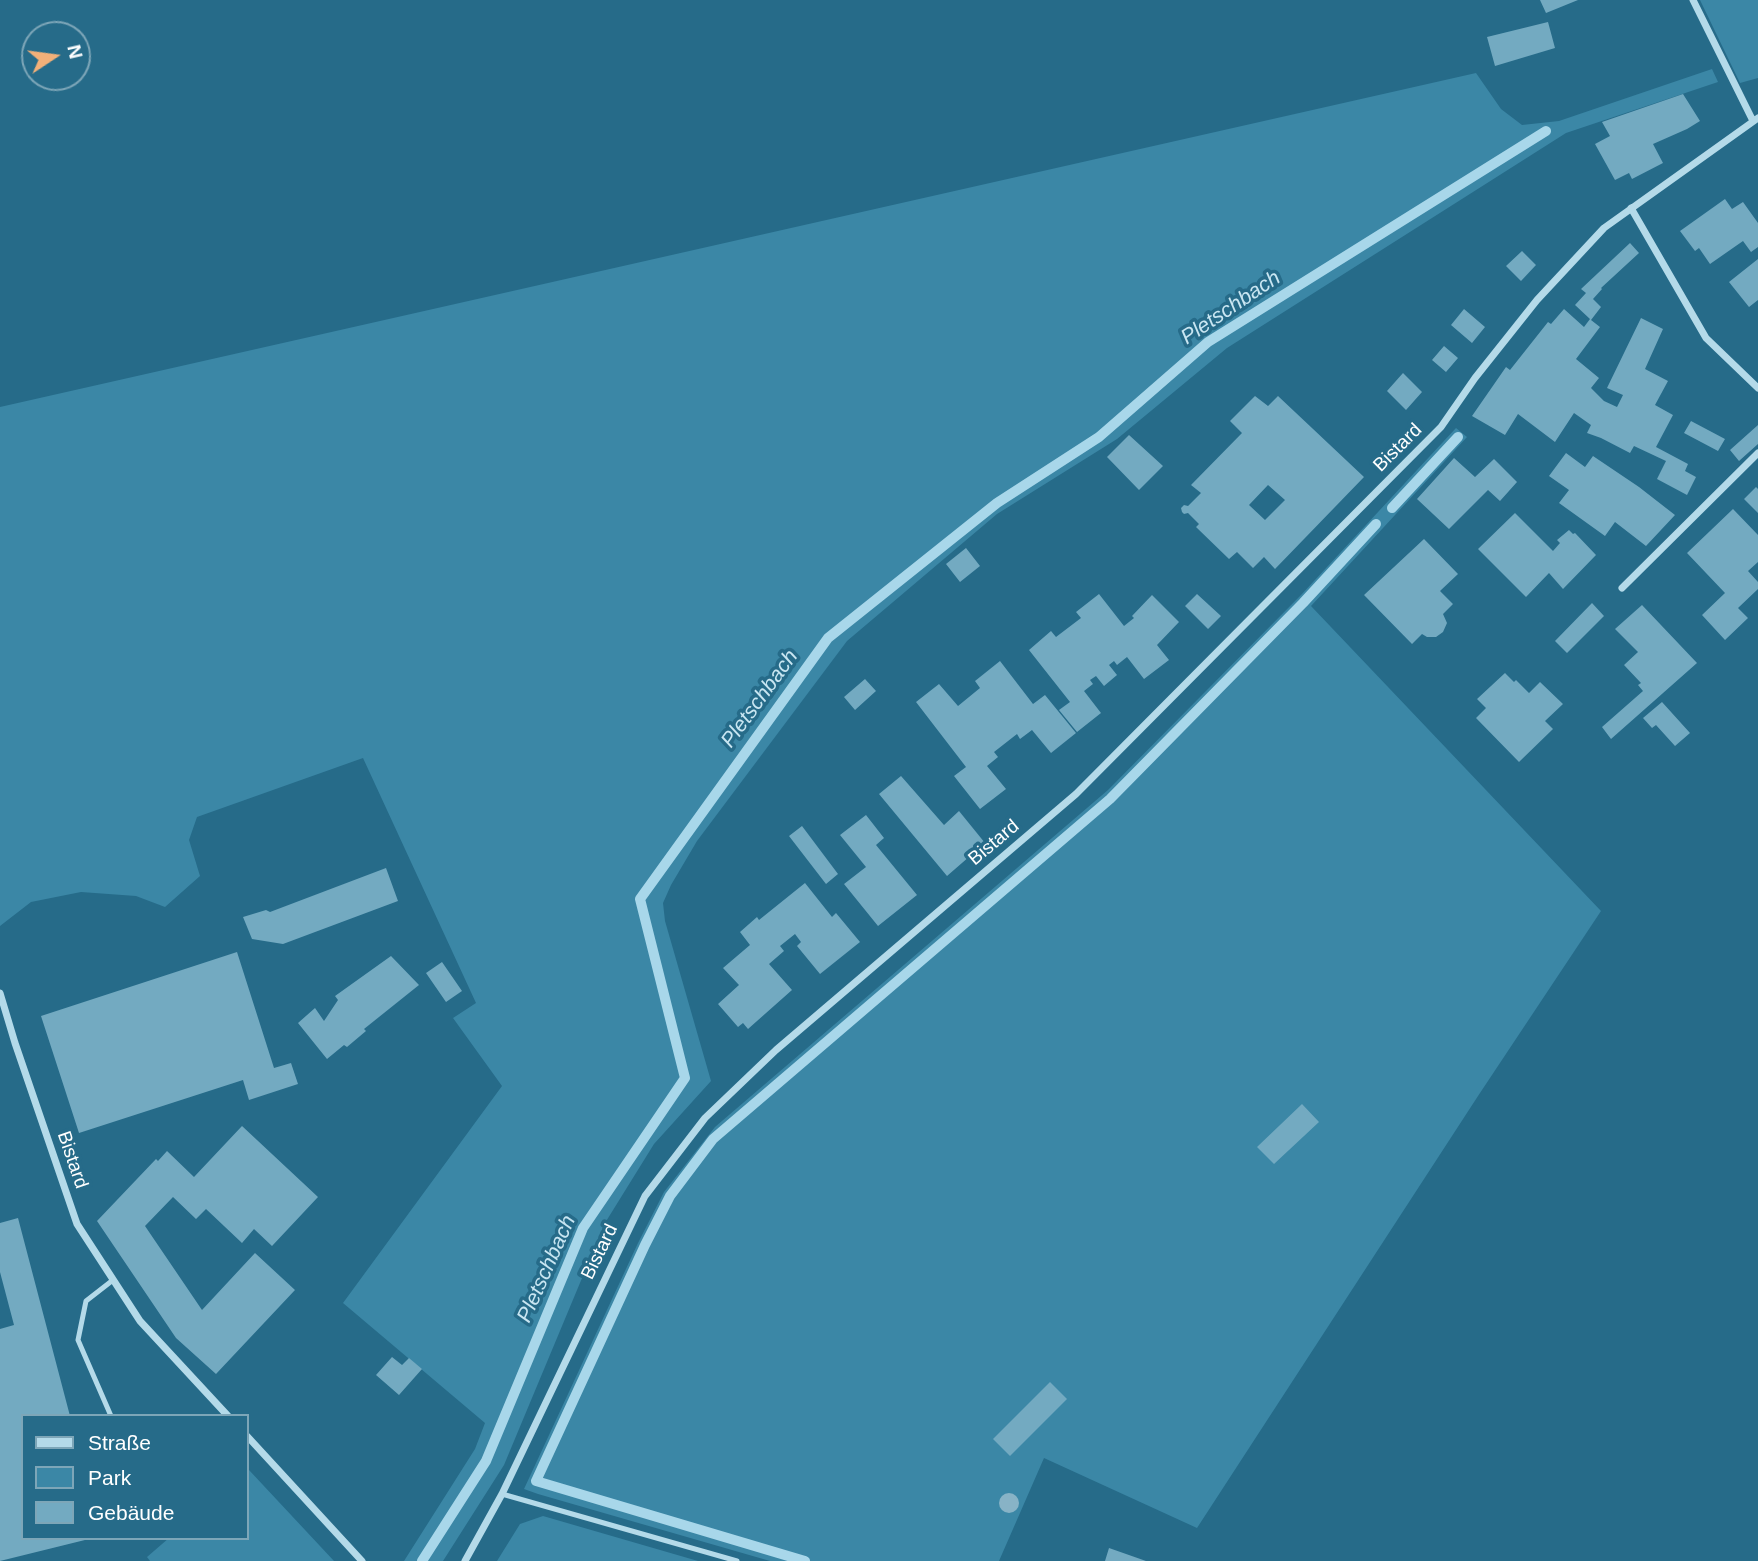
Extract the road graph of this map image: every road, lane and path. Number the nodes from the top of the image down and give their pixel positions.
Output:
1 (1693, 0) edge
2 (1756, 120) edge
3 (1631, 208) junction
4 (1758, 388) edge
5 (1758, 453) edge
6 (1622, 588) dead end
7 (0, 993) edge
8 (113, 1280) junction
9 (110, 1414) edge
10 (226, 1414) edge
11 (248, 1437) edge
12 (502, 1494) junction
13 (362, 1561) edge
14 (466, 1561) edge
15 (737, 1561) edge

1 - 2 street, Bistard
2 - 3 street, Bistard
3 - 4 street
3 - 12 street, Bistard
5 - 6 street
7 - 8 street, Bistard
8 - 9 lane
8 - 10 street, Bistard
11 - 13 street
12 - 14 street, Bistard
12 - 15 lane

